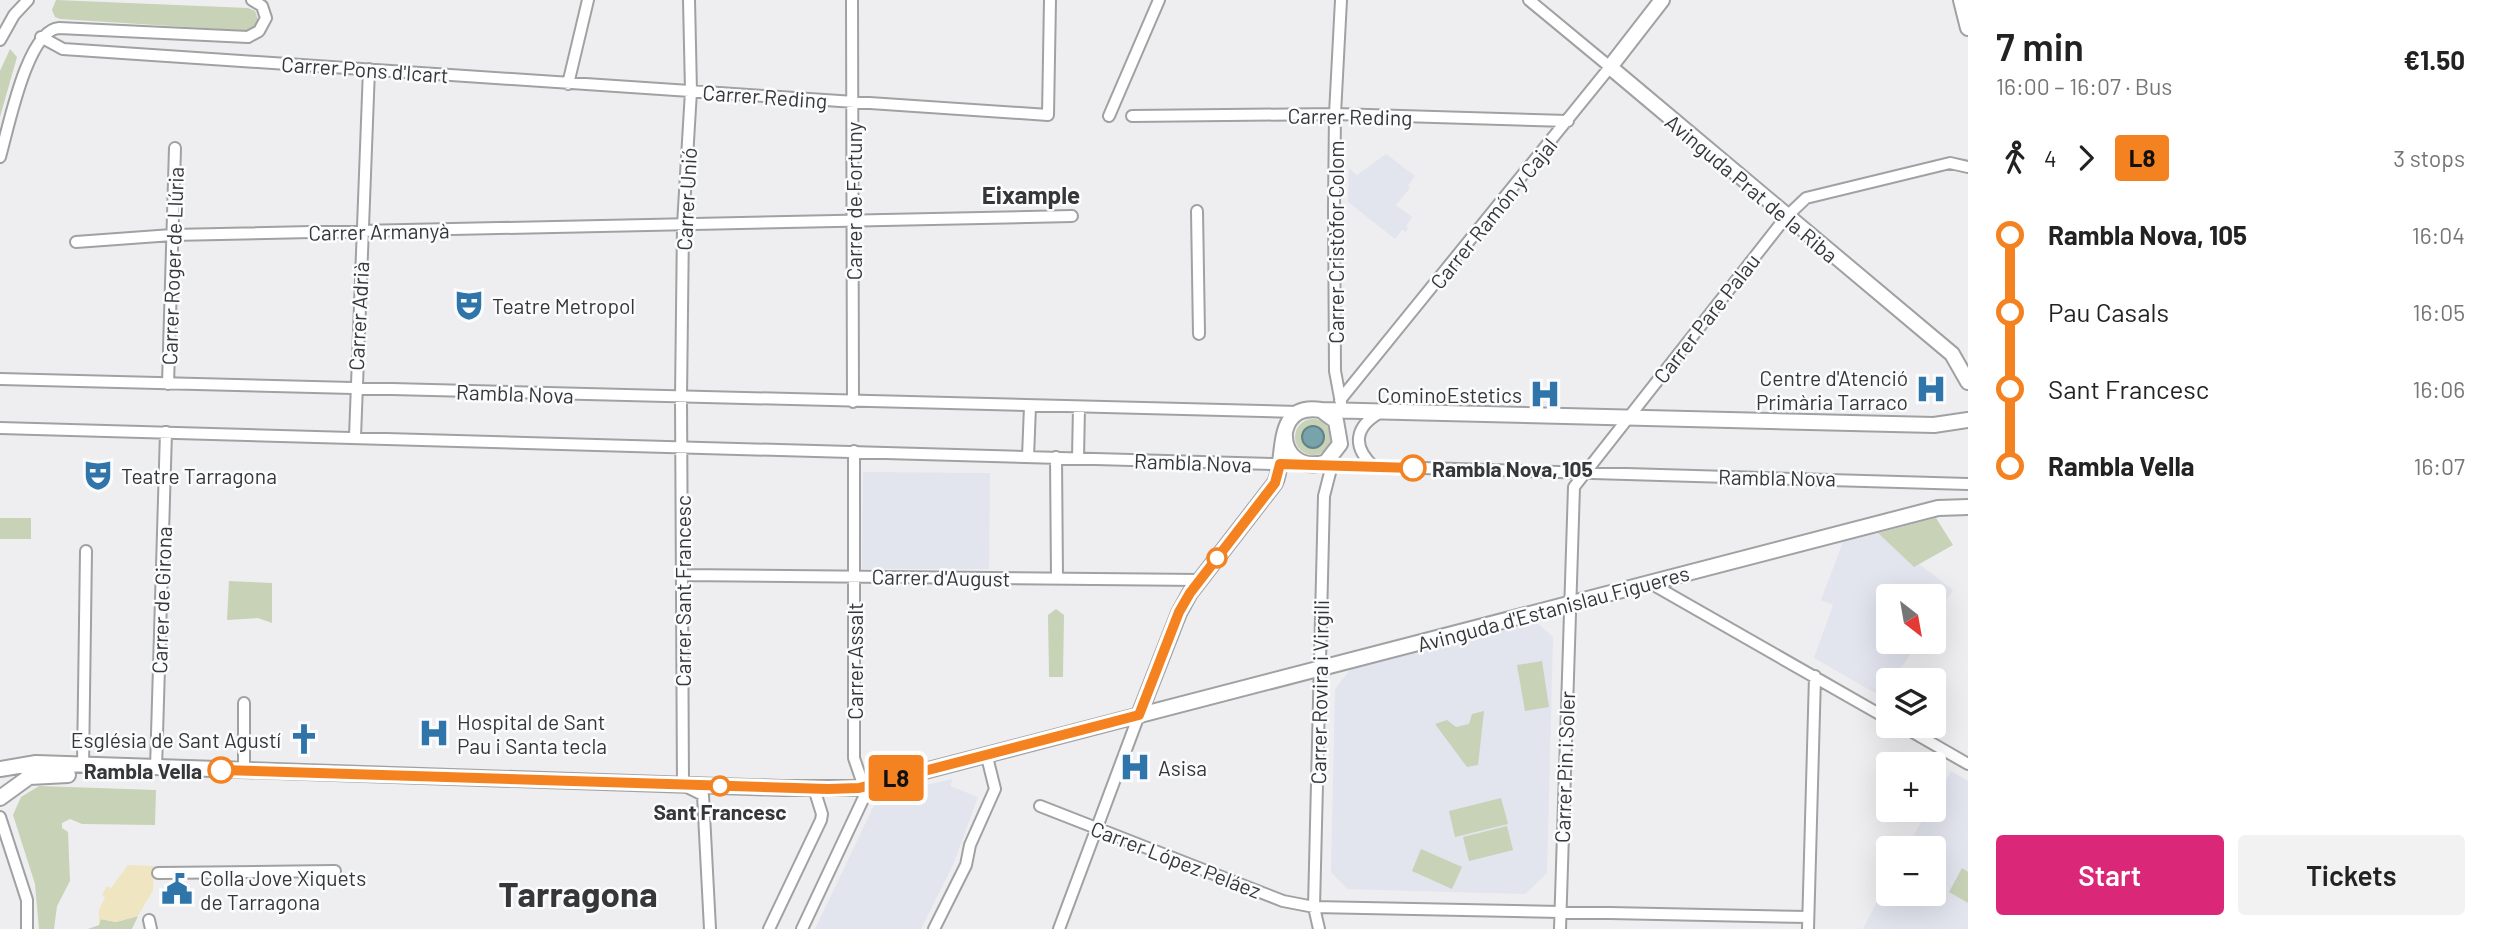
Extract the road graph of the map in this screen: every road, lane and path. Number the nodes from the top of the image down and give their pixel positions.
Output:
1 (34, 0) edge
2 (251, 0) edge
3 (588, 0) edge
4 (689, 0) edge
5 (852, 0) edge
6 (1049, 0) edge
7 (1159, 0) edge
8 (1341, 0) edge
9 (1529, 0) edge
10 (1662, 0) edge
11 (1961, 0) edge
12 (25, 3) edge
13 (1968, 28) edge
14 (41, 37) junction
15 (0, 40) edge
16 (1610, 68) junction
17 (369, 69) junction
18 (568, 84) junction
19 (691, 91) junction
20 (852, 102) junction
21 (1335, 114) junction
22 (1109, 116) dead end
23 (1132, 116) dead end
24 (1568, 121) junction
25 (175, 148) dead end
26 (0, 157) edge
27 (1968, 167) edge
28 (1197, 211) dead end
29 (1072, 216) dead end
30 (1786, 217) junction
31 (853, 222) junction
32 (684, 225) junction
33 (362, 231) junction
34 (172, 235) junction
35 (76, 242) dead end
36 (1199, 334) dead end
37 (1952, 354) junction
38 (1968, 361) edge
39 (0, 379) edge
40 (168, 383) junction
41 (1968, 383) edge
42 (355, 389) junction
43 (681, 398) junction
44 (853, 402) junction
45 (1341, 405) junction
46 (1030, 406) junction
47 (1079, 407) junction
48 (1321, 410) junction
49 (1383, 411) junction
50 (1299, 412) junction
51 (1626, 418) junction
52 (1968, 420) edge
53 (0, 428) edge
54 (1340, 430) junction
55 (1285, 431) junction
56 (166, 432) junction
57 (355, 437) junction
58 (681, 446) junction
59 (854, 451) junction
60 (1028, 457) junction
61 (1056, 457) junction
62 (1078, 458) junction
63 (1323, 463) junction
64 (1280, 464) junction
65 (1374, 467) junction
66 (1586, 472) junction
67 (1968, 484) edge
68 (1968, 507) edge
69 (86, 551) dead end
70 (681, 575) junction
71 (854, 575) junction
72 (1057, 578) junction
73 (1200, 580) junction
74 (1650, 583) junction
75 (1569, 604) junction
76 (1320, 668) junction
77 (1815, 677) junction
78 (244, 703) dead end
79 (1876, 712) edge
80 (1139, 715) junction
81 (1923, 738) edge
82 (988, 761) junction
83 (1968, 764) edge
84 (83, 766) junction
85 (156, 768) junction
86 (0, 769) edge
87 (244, 770) junction
88 (683, 785) junction
89 (866, 789) junction
90 (703, 794) junction
91 (816, 795) junction
92 (0, 798) edge
93 (1040, 806) dead end
94 (0, 817) edge
95 (1097, 828) junction
96 (0, 848) edge
97 (12, 856) junction
98 (335, 871) dead end
99 (158, 873) dead end
100 (1314, 907) junction
101 (1560, 910) junction
102 (1808, 917) junction
103 (27, 929) edge
104 (710, 929) edge
105 (769, 929) edge
106 (802, 929) edge
107 (934, 929) edge
108 (1059, 929) edge
109 (1319, 929) edge
110 (1559, 929) edge
111 (1808, 929) edge

1 - 12 street
2 - 14 street
3 - 18 street
4 - 19 street, Carrer Unió
5 - 20 street, Carrer de Fortuny
6 - 20 street, Carrer Reding
7 - 22 street
8 - 21 street, Carrer Cristòfor Colom
9 - 16 street, Avinguda Prat de la Riba
10 - 16 main road, Carrer Ramón y Cajal
11 - 13 main road
12 - 15 street
14 - 17 street, Carrer Pons d'Icart
14 - 26 street
16 - 24 street, Carrer Ramón y Cajal
16 - 30 main road, Avinguda Prat de la Riba
17 - 18 street, Carrer Pons d'Icart
17 - 33 street, Carrer Adrià
18 - 19 street, Carrer Pons d'Icart
19 - 20 street, Carrer Reding
19 - 32 street, Carrer Unió
20 - 31 street, Carrer de Fortuny
21 - 23 street, Carrer Reding
21 - 24 street, Carrer Reding
21 - 45 street, Carrer Cristòfor Colom
24 - 45 street, Carrer Ramón y Cajal
25 - 34 street, Carrer Roger de Llúria
27 - 30 street, Carrer Pare Palau
28 - 36 street
29 - 31 street, Carrer Armanyà
30 - 37 main road, Avinguda Prat de la Riba
30 - 51 street, Carrer Pare Palau
31 - 32 street, Carrer Armanyà
31 - 44 street, Carrer de Fortuny
32 - 33 street, Carrer Armanyà
32 - 43 street, Carrer Unió
33 - 34 street, Carrer Armanyà
33 - 42 street, Carrer Adrià
34 - 35 street, Carrer Armanyà
34 - 40 street, Carrer Roger de Llúria
37 - 38 main road
37 - 41 main road, Avinguda Prat de la Riba
39 - 40 street, Rambla Nova
40 - 42 street, Rambla Nova
42 - 43 street, Rambla Nova
42 - 57 street, Carrer Adrià
43 - 44 street, Rambla Nova
43 - 58 street, Carrer Sant Francesc
44 - 46 street, Rambla Nova
45 - 48 main road
45 - 49 main road
45 - 54 street
46 - 47 street, Rambla Nova
46 - 60 street
47 - 50 street, Rambla Nova
47 - 62 street
48 - 50 main road
48 - 54 main road
49 - 51 main road
49 - 65 street
50 - 55 main road
51 - 52 main road
51 - 66 street
53 - 56 street, Rambla Nova
54 - 63 main road
55 - 63 main road
55 - 64 main road
56 - 57 street, Rambla Nova
56 - 85 street, Carrer de Girona
57 - 58 street, Rambla Nova
58 - 59 street, Rambla Nova
58 - 70 street, Carrer Sant Francesc
59 - 60 street, Rambla Nova
59 - 71 street, Carrer Assalt
60 - 61 street, Rambla Nova
61 - 62 street, Rambla Nova
61 - 72 street
62 - 64 street, Rambla Nova
63 - 64 street, Rambla Nova
63 - 65 street, Rambla Nova
63 - 76 street, Carrer Rovira i Virgili
64 - 73 main road
65 - 66 street, Rambla Nova
66 - 67 street, Rambla Nova
66 - 75 street, Carrer Pin i Soler
68 - 74 main road, Avinguda d'Estanislau Figueres
69 - 84 street
70 - 71 street, Carrer d'August
70 - 88 street, Carrer Sant Francesc
71 - 72 street, Carrer d'August
71 - 89 street, Carrer Assalt
72 - 73 street, Carrer d'August
73 - 80 main road
74 - 75 main road, Avinguda d'Estanislau Figueres
74 - 77 street
75 - 76 main road, Avinguda d'Estanislau Figueres
75 - 101 street, Carrer Pin i Soler
76 - 80 main road, Avinguda d'Estanislau Figueres
76 - 100 street, Carrer Rovira i Virgili
77 - 79 street
77 - 102 street
78 - 87 street
80 - 82 main road, Avinguda d'Estanislau Figueres
80 - 89 main road, Avinguda d'Estanislau Figueres
80 - 95 street
81 - 83 street
82 - 89 main road, Avinguda d'Estanislau Figueres
82 - 107 street
84 - 85 main road
84 - 86 main road
85 - 87 main road
87 - 88 main road
88 - 89 main road, Avinguda d'Estanislau Figueres
88 - 89 main road
88 - 90 street
89 - 91 main road
89 - 106 street
90 - 91 main road
90 - 92 main road
90 - 104 street
91 - 105 street
93 - 95 street, Carrer López Peláez
94 - 97 street
95 - 100 street, Carrer López Peláez
95 - 108 street
96 - 97 street
97 - 103 street
98 - 99 street
100 - 101 street, Carrer López Peláez
100 - 109 street, Carrer Rovira i Virgili
101 - 102 street, Carrer López Peláez
101 - 110 street, Carrer Pin i Soler
102 - 111 street

